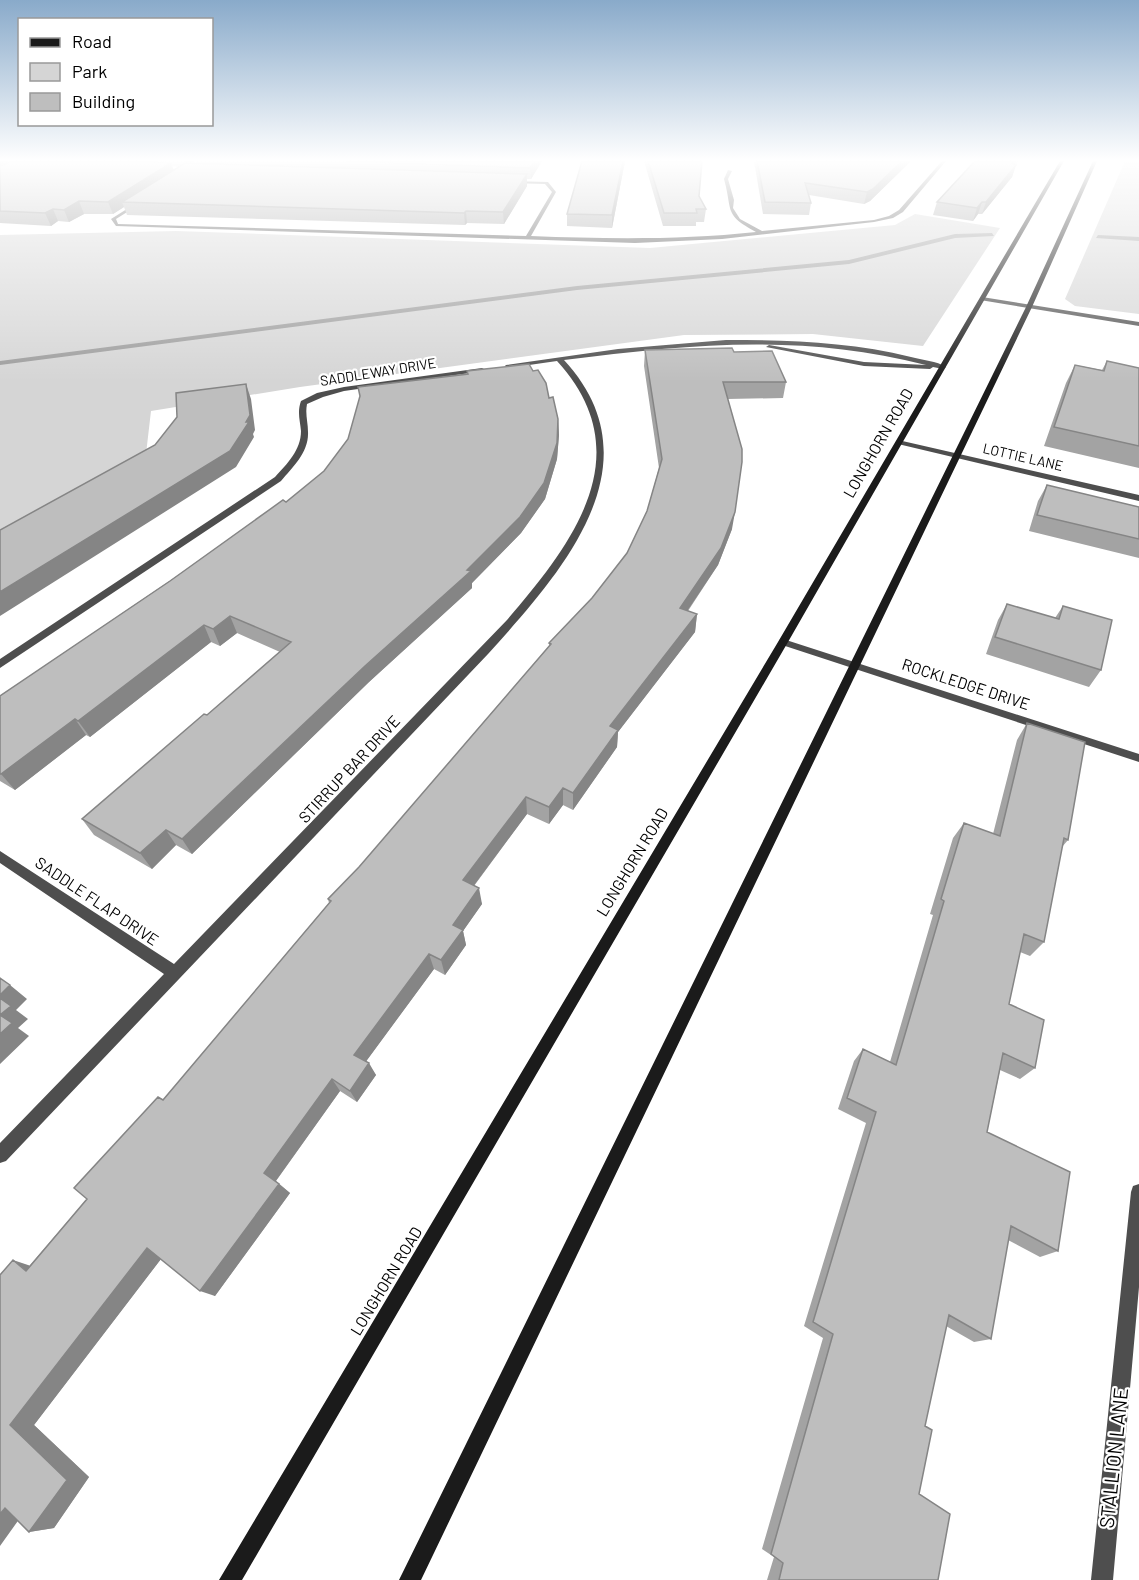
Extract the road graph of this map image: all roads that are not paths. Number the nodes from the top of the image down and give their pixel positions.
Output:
1 (402, 235) edge
2 (529, 235) edge
3 (730, 235) edge
4 (1019, 235) edge
5 (1062, 235) edge
6 (527, 239) junction
7 (982, 299) junction
8 (1029, 307) junction
9 (1139, 324) edge
10 (732, 342) junction
11 (559, 359) junction
12 (943, 368) junction
13 (900, 442) junction
14 (957, 455) junction
15 (1139, 498) edge
16 (783, 642) junction
17 (0, 664) edge
18 (854, 665) junction
19 (1139, 758) edge
20 (0, 856) edge
21 (175, 973) junction
22 (0, 1155) edge
23 (1139, 1192) edge
24 (1135, 1282) edge
25 (230, 1580) edge
26 (410, 1580) edge
27 (1102, 1580) edge

1 - 6 street
2 - 6 street
3 - 6 street
4 - 7 main road, LONGHORN ROAD
5 - 8 main road
7 - 8 street
7 - 12 main road, LONGHORN ROAD
8 - 9 street
8 - 14 main road
10 - 11 street, SADDLEWAY DRIVE
10 - 12 street, SADDLEWAY DRIVE
10 - 12 street, SADDLEWAY DRIVE
11 - 17 street, SADDLEWAY DRIVE
11 - 21 street, STIRRUP BAR DRIVE
12 - 13 main road, LONGHORN ROAD
13 - 14 street, LOTTIE LANE
13 - 16 main road, LONGHORN ROAD
14 - 15 street, LOTTIE LANE
14 - 18 main road
16 - 18 street, ROCKLEDGE DRIVE
16 - 25 main road, LONGHORN ROAD
18 - 19 street, ROCKLEDGE DRIVE
18 - 26 main road
20 - 21 street, SADDLE FLAP DRIVE
21 - 22 street, STIRRUP BAR DRIVE
23 - 24 street, STALLION LANE
24 - 27 street, STALLION LANE

